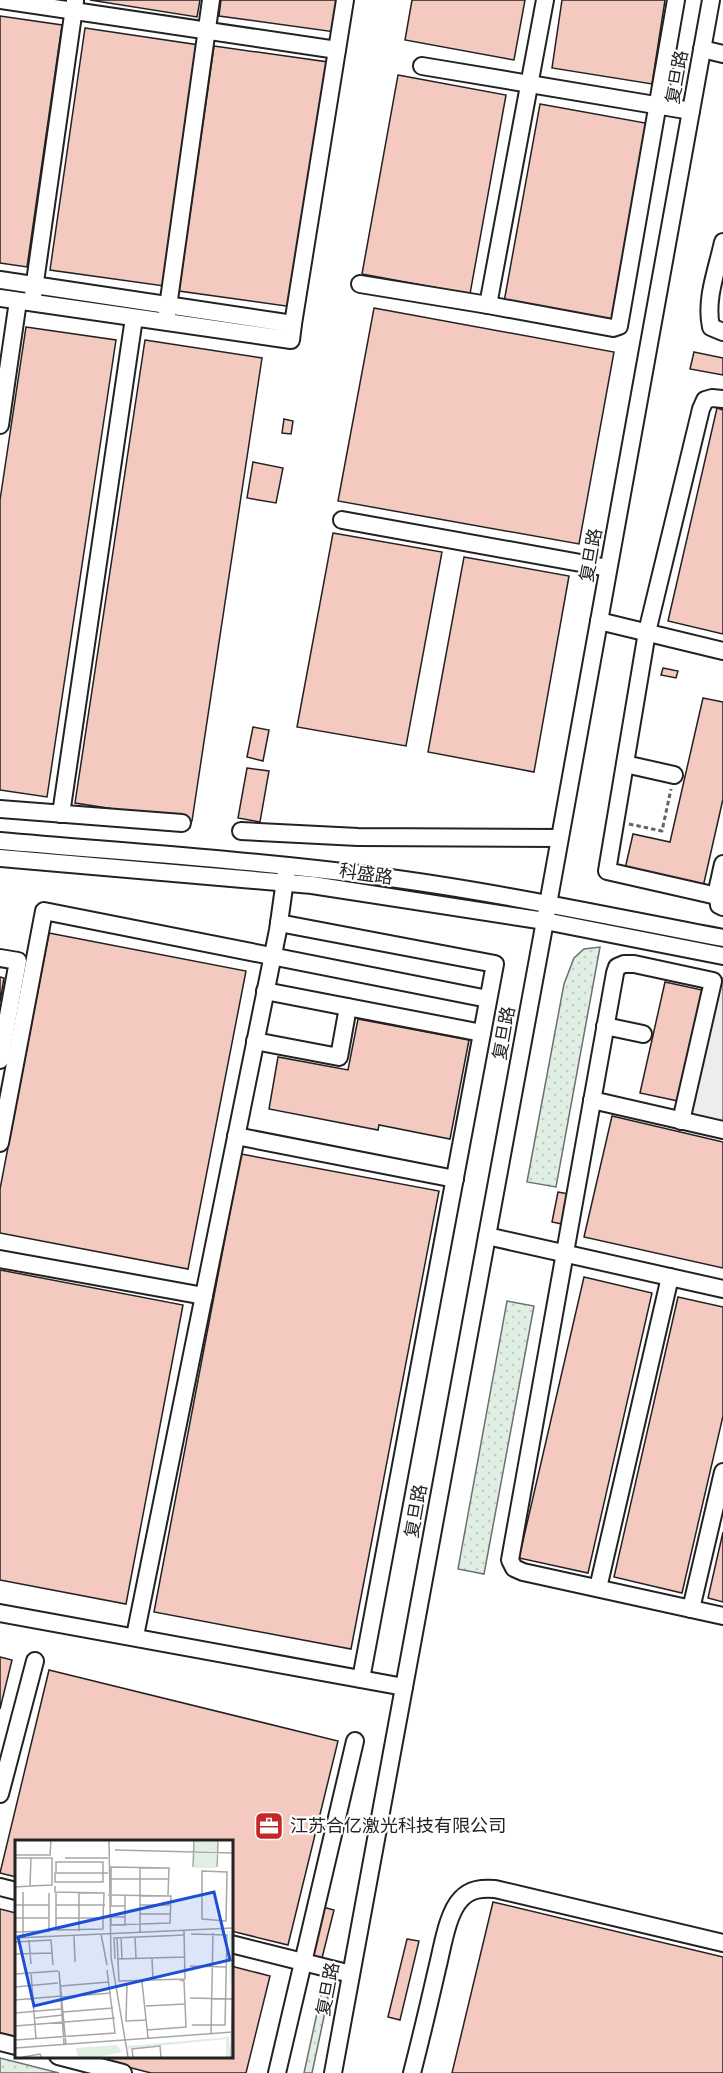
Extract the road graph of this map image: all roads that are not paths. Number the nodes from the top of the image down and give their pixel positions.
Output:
1 (0, 0) edge
2 (211, 0) edge
3 (345, 0) edge
4 (545, 0) edge
5 (676, 0) edge
6 (711, 0) edge
7 (74, 6) edge
8 (207, 31) junction
9 (702, 49) junction
10 (337, 50) junction
11 (723, 54) edge
12 (422, 66) dead end
13 (529, 84) junction
14 (658, 105) junction
15 (691, 111) junction
16 (723, 242) edge
17 (0, 280) edge
18 (360, 284) dead end
19 (34, 285) junction
20 (0, 298) edge
21 (25, 302) junction
22 (168, 305) junction
23 (488, 305) junction
24 (134, 318) junction
25 (166, 322) junction
26 (293, 324) junction
27 (723, 332) edge
28 (723, 399) edge
29 (0, 425) edge
30 (342, 520) dead end
31 (608, 568) junction
32 (599, 621) junction
33 (647, 633) junction
34 (723, 651) edge
35 (625, 764) junction
36 (674, 775) road end
37 (0, 809) edge
38 (61, 814) junction
39 (182, 823) dead end
40 (241, 831) dead end
41 (559, 838) junction
42 (0, 841) edge
43 (0, 858) edge
44 (723, 864) edge
45 (286, 874) junction
46 (720, 902) edge
47 (546, 912) junction
48 (279, 922) junction
49 (723, 938) edge
50 (273, 956) junction
51 (723, 956) edge
52 (0, 958) edge
53 (266, 991) junction
54 (488, 999) junction
55 (348, 1007) junction
56 (606, 1026) junction
57 (482, 1033) junction
58 (643, 1034) dead end
59 (255, 1041) junction
60 (0, 1060) edge
61 (592, 1100) junction
62 (681, 1121) junction
63 (723, 1131) edge
64 (236, 1136) junction
65 (0, 1143) edge
66 (455, 1179) junction
67 (487, 1236) junction
68 (566, 1254) junction
69 (0, 1259) edge
70 (670, 1277) junction
71 (723, 1289) edge
72 (204, 1296) junction
73 (723, 1472) edge
74 (598, 1588) junction
75 (691, 1609) junction
76 (0, 1613) edge
77 (723, 1616) edge
78 (135, 1636) junction
79 (35, 1661) dead end
80 (361, 1679) junction
81 (404, 1687) junction
82 (355, 1741) dead end
83 (0, 1794) edge
84 (0, 1887) edge
85 (15, 1891) edge
86 (723, 1943) edge
87 (232, 1944) edge
88 (303, 1962) junction
89 (351, 1974) junction
90 (0, 2042) edge
91 (15, 2046) edge
92 (66, 2058) edge
93 (123, 2073) edge
94 (277, 2073) edge
95 (333, 2073) edge
96 (412, 2073) edge

1 - 7 street
2 - 8 street
3 - 10 street
4 - 13 street
5 - 14 street
6 - 9 street, 复旦路
7 - 8 street
7 - 19 street
8 - 10 street
8 - 22 street
9 - 11 street
9 - 15 street, 复旦路
10 - 26 street
12 - 13 street
13 - 14 street
13 - 23 street
14 - 15 street
14 - 23 street
15 - 31 street, 复旦路
16 - 27 street
17 - 19 street
18 - 23 street
19 - 21 street
19 - 22 street
20 - 21 street
21 - 24 street
21 - 29 street
22 - 25 street
22 - 26 street
24 - 25 street
24 - 38 street
25 - 26 street
28 - 33 street
30 - 31 street
31 - 32 street, 复旦路
32 - 33 street
32 - 41 street, 复旦路
33 - 34 street
33 - 35 street
35 - 36 street
35 - 46 street
37 - 38 street
38 - 39 street
40 - 41 street
41 - 47 street, 复旦路
42 - 45 street, 科盛路
43 - 45 street, 科盛路
44 - 46 street
45 - 47 street, 科盛路
45 - 48 street
47 - 49 street, 科盛路
47 - 51 street, 科盛路
47 - 67 street, 复旦路
48 - 50 street
48 - 54 street
50 - 53 street
50 - 54 street
50 - 65 street
52 - 60 street
53 - 55 street
53 - 59 street
54 - 57 street
55 - 57 street
55 - 59 street
56 - 58 street
56 - 61 street
56 - 62 street
57 - 66 street
59 - 64 street
61 - 62 street
61 - 68 street
62 - 63 street
64 - 66 street
64 - 72 street
66 - 80 street
67 - 68 street
67 - 81 street, 复旦路
68 - 70 street
68 - 74 street
69 - 72 street
70 - 71 street
70 - 74 street
72 - 78 street
73 - 75 street
74 - 75 street
75 - 77 street
76 - 78 street
78 - 80 street
79 - 83 street
80 - 81 street
81 - 89 street, 复旦路
82 - 88 street
84 - 85 street
86 - 96 street
87 - 88 street
88 - 89 street
88 - 94 street
89 - 95 street, 复旦路
90 - 91 street
92 - 93 street

